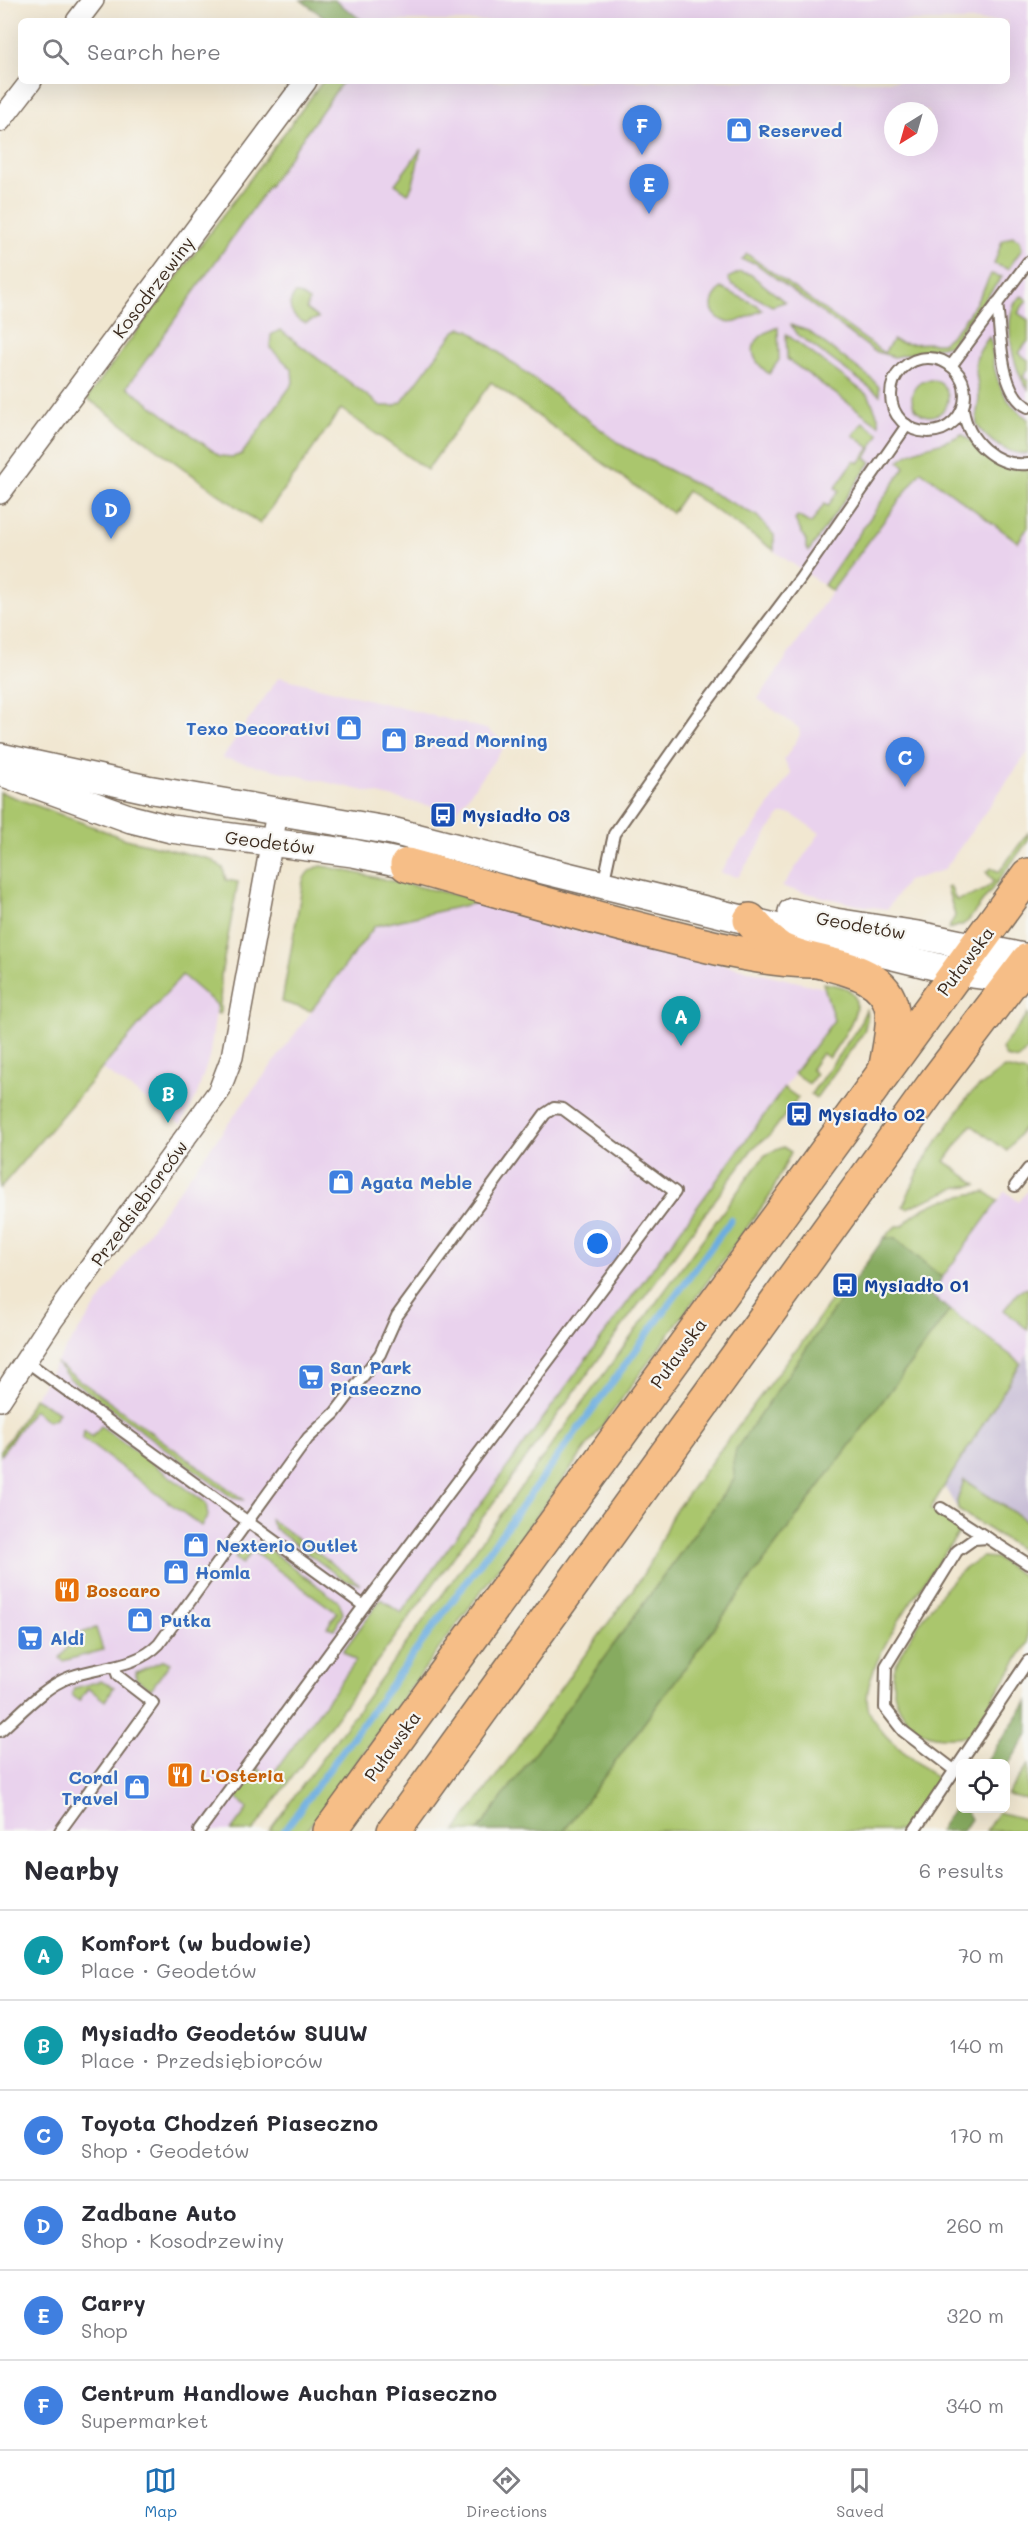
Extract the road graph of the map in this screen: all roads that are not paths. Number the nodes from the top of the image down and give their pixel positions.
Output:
1 (93, 0) edge
2 (79, 18) edge
3 (29, 84) edge
4 (304, 84) edge
5 (0, 121) edge
6 (1028, 262) edge
7 (997, 303) junction
8 (951, 366) junction
9 (1028, 407) edge
10 (963, 408) junction
11 (907, 425) junction
12 (1028, 464) edge
13 (0, 493) edge
14 (0, 757) edge
15 (0, 772) edge
16 (277, 813) junction
17 (272, 841) junction
18 (407, 865) junction
19 (547, 871) junction
20 (1028, 875) edge
21 (603, 885) junction
22 (750, 920) junction
23 (966, 960) junction
24 (811, 961) junction
25 (1024, 970) edge
26 (886, 1067) junction
27 (1028, 1168) edge
28 (1015, 1186) dead end
29 (26, 1361) junction
30 (0, 1400) edge
31 (941, 1508) dead end
32 (249, 1522) junction
33 (988, 1538) junction
34 (1028, 1564) edge
35 (364, 1606) junction
36 (1028, 1661) edge
37 (114, 1665) junction
38 (0, 1731) edge
39 (954, 1770) junction
40 (60, 1831) edge
41 (199, 1831) edge
42 (330, 1831) edge
43 (394, 1831) edge
44 (914, 1831) edge

1 - 2 street
3 - 5 street
4 - 13 street, Kosodrzewiny
6 - 7 lane
7 - 8 lane
7 - 9 lane
8 - 10 lane
8 - 11 lane
10 - 11 lane
10 - 12 lane
11 - 21 lane
14 - 16 street, Geodetów
15 - 17 street, Geodetów
16 - 17 street, Przedsiębiorców
16 - 19 street, Geodetów
17 - 18 street, Geodetów
17 - 29 street, Przedsiębiorców
18 - 19 street, Geodetów
18 - 24 main road
19 - 21 street, Geodetów
20 - 23 main road, Puławska
21 - 22 street, Geodetów
22 - 23 street, Geodetów
22 - 24 main road
23 - 25 street, Geodetów
23 - 26 main road, Puławska
24 - 26 main road
25 - 43 main road
26 - 42 main road, Puławska
27 - 28 lane
29 - 30 street, Przedsiębiorców
29 - 32 lane
31 - 33 lane
32 - 35 lane
32 - 35 lane
32 - 37 lane
33 - 34 lane
33 - 39 lane
35 - 41 lane
36 - 39 lane
37 - 38 lane
37 - 40 lane
39 - 44 lane

